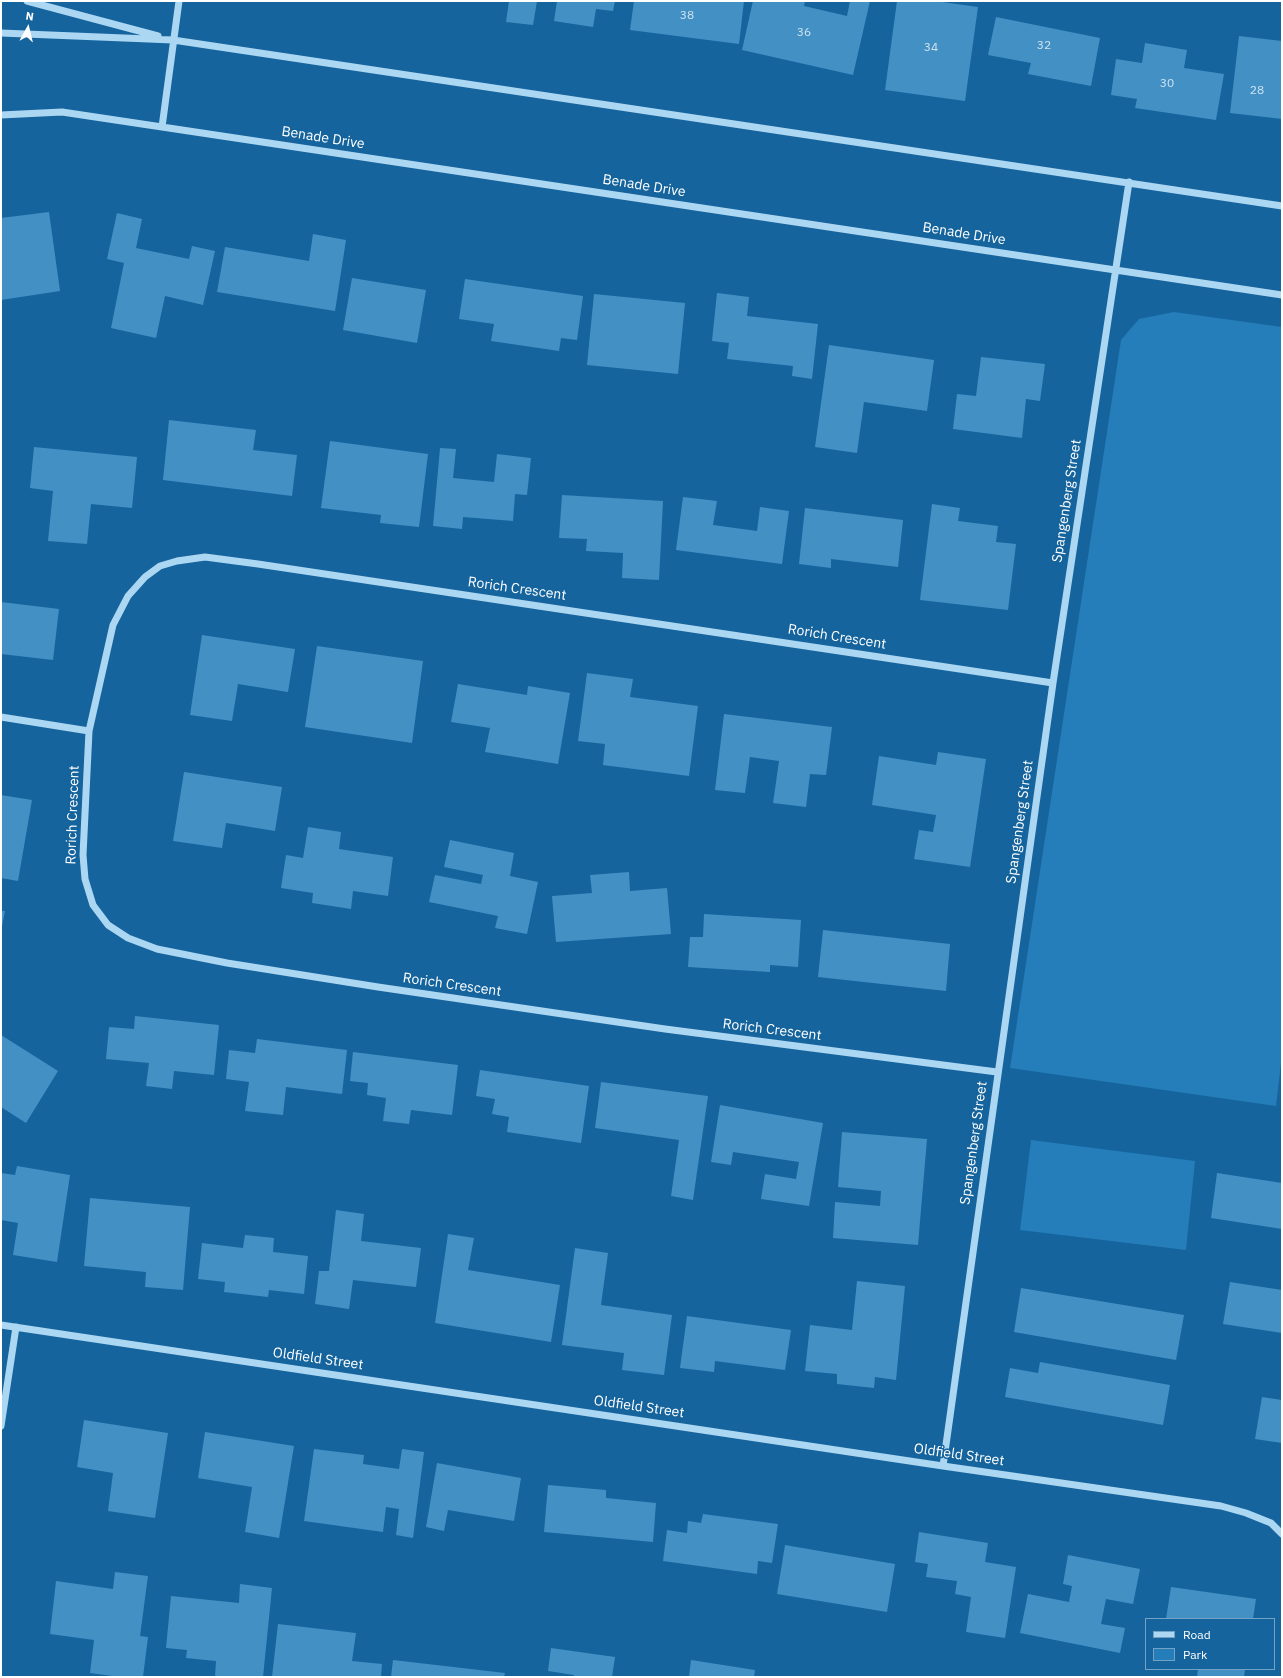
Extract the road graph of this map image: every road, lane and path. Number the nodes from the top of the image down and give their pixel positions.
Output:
1 (27, 1) edge
2 (179, 1) edge
3 (1, 33) edge
4 (173, 40) junction
5 (1, 115) edge
6 (162, 127) junction
7 (1129, 182) junction
8 (1282, 206) edge
9 (1116, 270) junction
10 (1282, 295) edge
11 (1053, 683) junction
12 (1, 717) edge
13 (89, 731) junction
14 (997, 1072) junction
15 (1, 1325) edge
16 (16, 1327) junction
17 (1, 1426) edge
18 (943, 1466) junction
19 (1282, 1534) edge

1 - 4 street
2 - 4 street
3 - 4 street
4 - 6 street
4 - 7 street
5 - 6 street, Benade Drive
6 - 9 street, Benade Drive
7 - 8 street
7 - 9 street, Spangenberg Street
9 - 10 street, Benade Drive
9 - 11 street, Spangenberg Street
11 - 13 street, Rorich Crescent
11 - 14 street, Spangenberg Street
12 - 13 street
13 - 14 street, Rorich Crescent
14 - 18 street, Spangenberg Street
15 - 16 street, Oldfield Street
16 - 17 street
16 - 18 street, Oldfield Street
18 - 19 street, Oldfield Street

